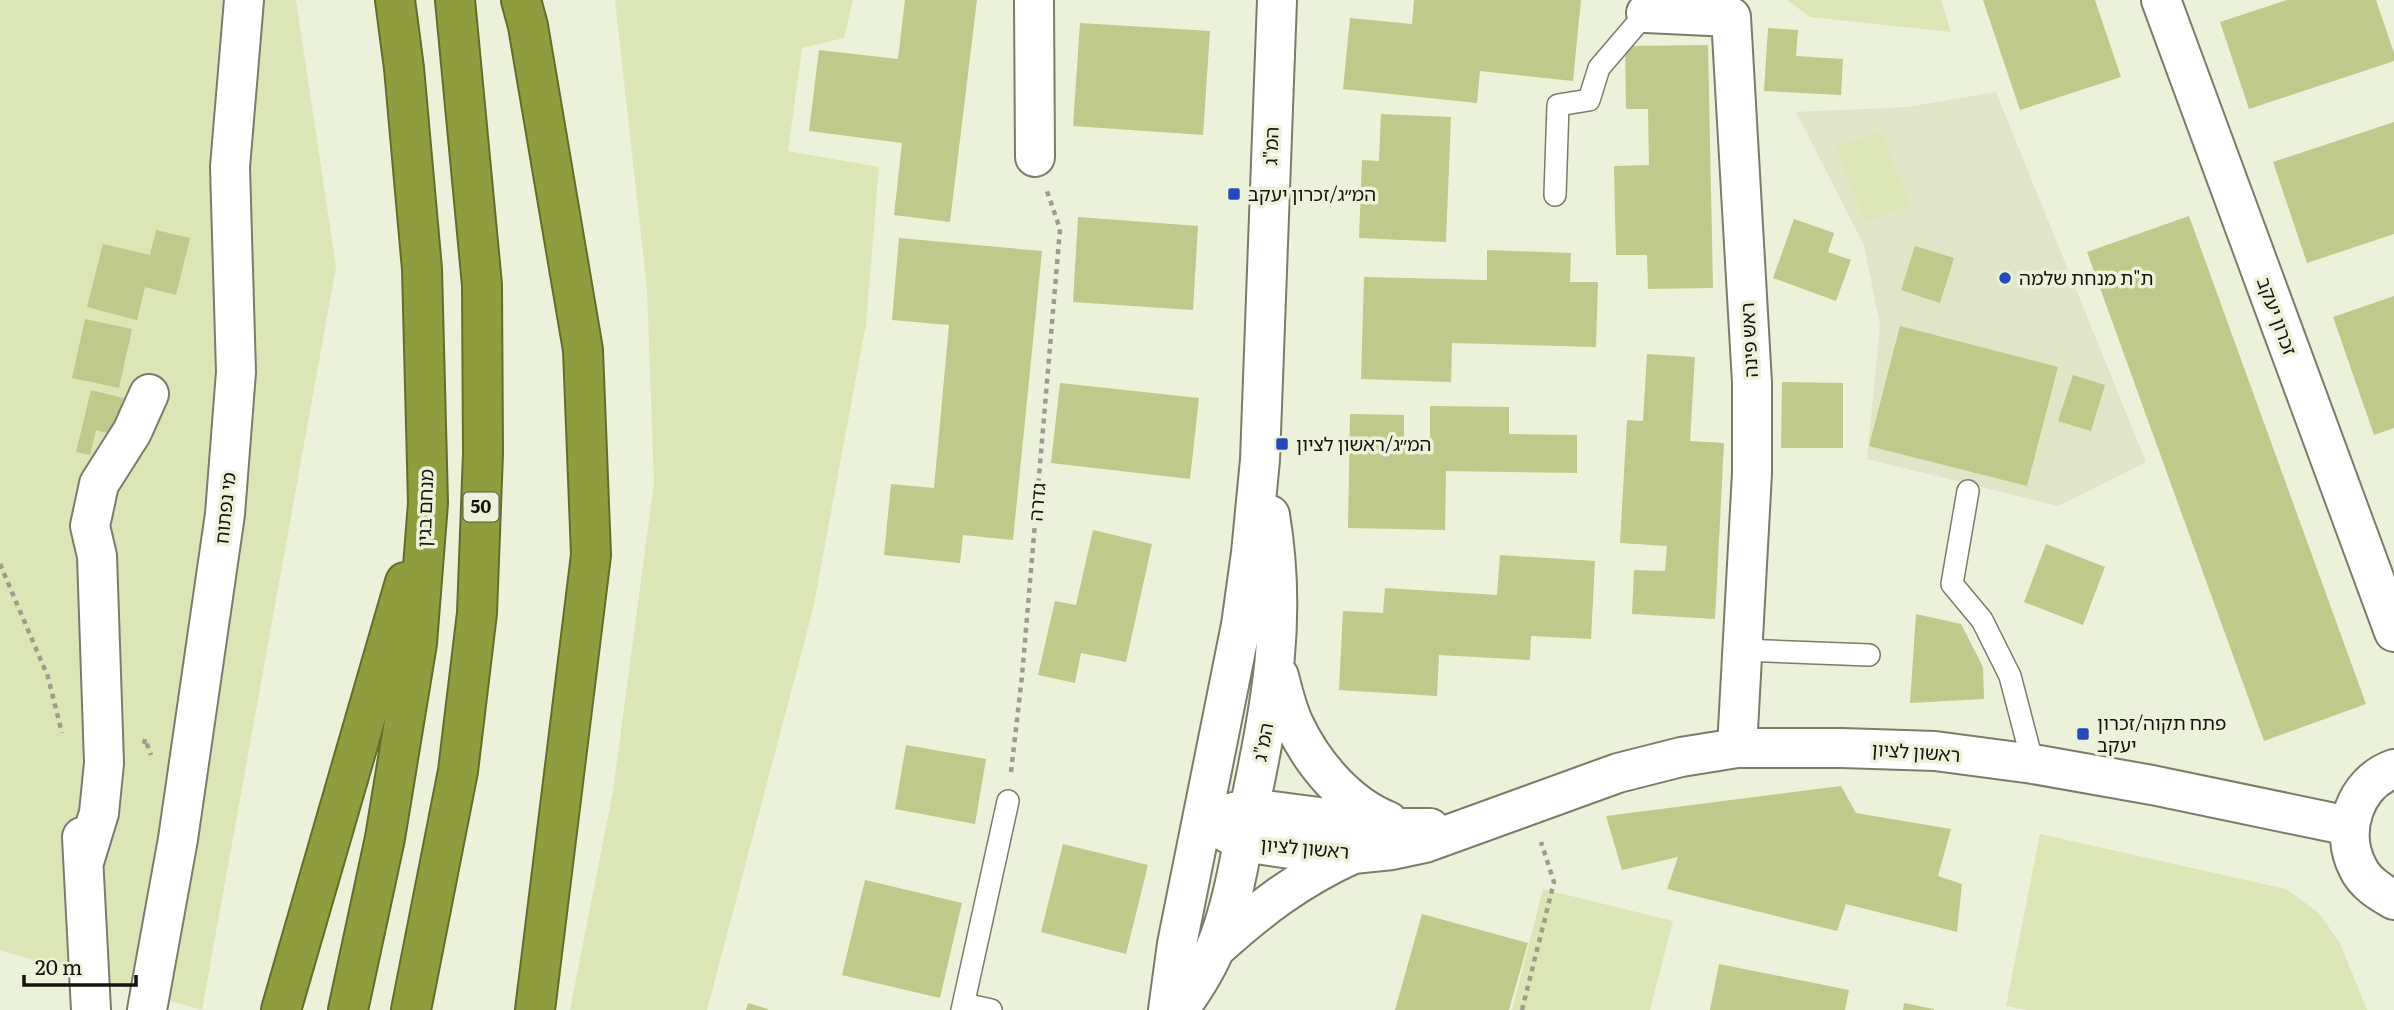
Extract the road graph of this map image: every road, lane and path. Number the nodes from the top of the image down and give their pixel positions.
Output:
1 (244, 0) edge
2 (395, 0) edge
3 (456, 0) edge
4 (521, 0) edge
5 (1034, 0) edge
6 (1277, 0) edge
7 (2161, 0) edge
8 (1646, 13) joint
9 (1035, 158) joint
10 (1555, 195) dead end
11 (149, 394) dead end
12 (1260, 460) junction
13 (1968, 491) dead end
14 (428, 503) junction
15 (0, 564) edge
16 (2394, 632) edge
17 (1742, 650) junction
18 (1868, 655) dead end
19 (1276, 664) junction
20 (64, 742) dead end
21 (1737, 748) junction
22 (143, 752) dead end
23 (153, 764) dead end
24 (2033, 764) junction
25 (2394, 769) edge
26 (1008, 801) joint
27 (79, 806) dead end
28 (1529, 806) junction
29 (1203, 819) junction
30 (1488, 820) junction
31 (1246, 825) junction
32 (2349, 826) junction
33 (1403, 828) junction
34 (1353, 854) junction
35 (84, 862) junction
36 (2394, 900) edge
37 (1215, 949) junction
38 (963, 1007) edge
39 (91, 1010) edge
40 (147, 1010) edge
41 (281, 1010) edge
42 (348, 1010) edge
43 (411, 1010) edge
44 (535, 1010) edge
45 (991, 1010) edge
46 (1168, 1010) edge
47 (1179, 1010) edge
48 (1521, 1010) edge

1 - 40 street, מי נפתוח
2 - 14 highway, מנחם בגין
3 - 43 highway, 50
4 - 44 highway
5 - 9 street
6 - 12 street, המ"ג
7 - 16 street, זכרון יעקב
8 - 10 lane
8 - 17 street, ראש פינה
9 - 26 path, גדרה
11 - 35 street
12 - 19 street, המ"ג
12 - 29 street, המ"ג
13 - 24 lane
14 - 41 highway
14 - 42 highway, מנחם בגין
15 - 20 path
17 - 18 lane
17 - 21 street, ראש פינה
19 - 31 street, המ"ג
19 - 33 street
21 - 24 street, ראשון לציון
21 - 28 street, ראשון לציון
22 - 23 path
24 - 32 street, ראשון לציון
25 - 32 street
26 - 38 lane
27 - 35 street
28 - 30 street, ראשון לציון
28 - 48 path
29 - 31 street, ראשון לציון
29 - 46 street, המ"ג
30 - 33 street, ראשון לציון
30 - 34 street, ראשון לציון
31 - 33 street, ראשון לציון
31 - 34 street, ראשון לציון
31 - 37 street, המ"ג
32 - 36 street
34 - 37 street
35 - 39 street
37 - 47 street, המ"ג
38 - 45 lane

